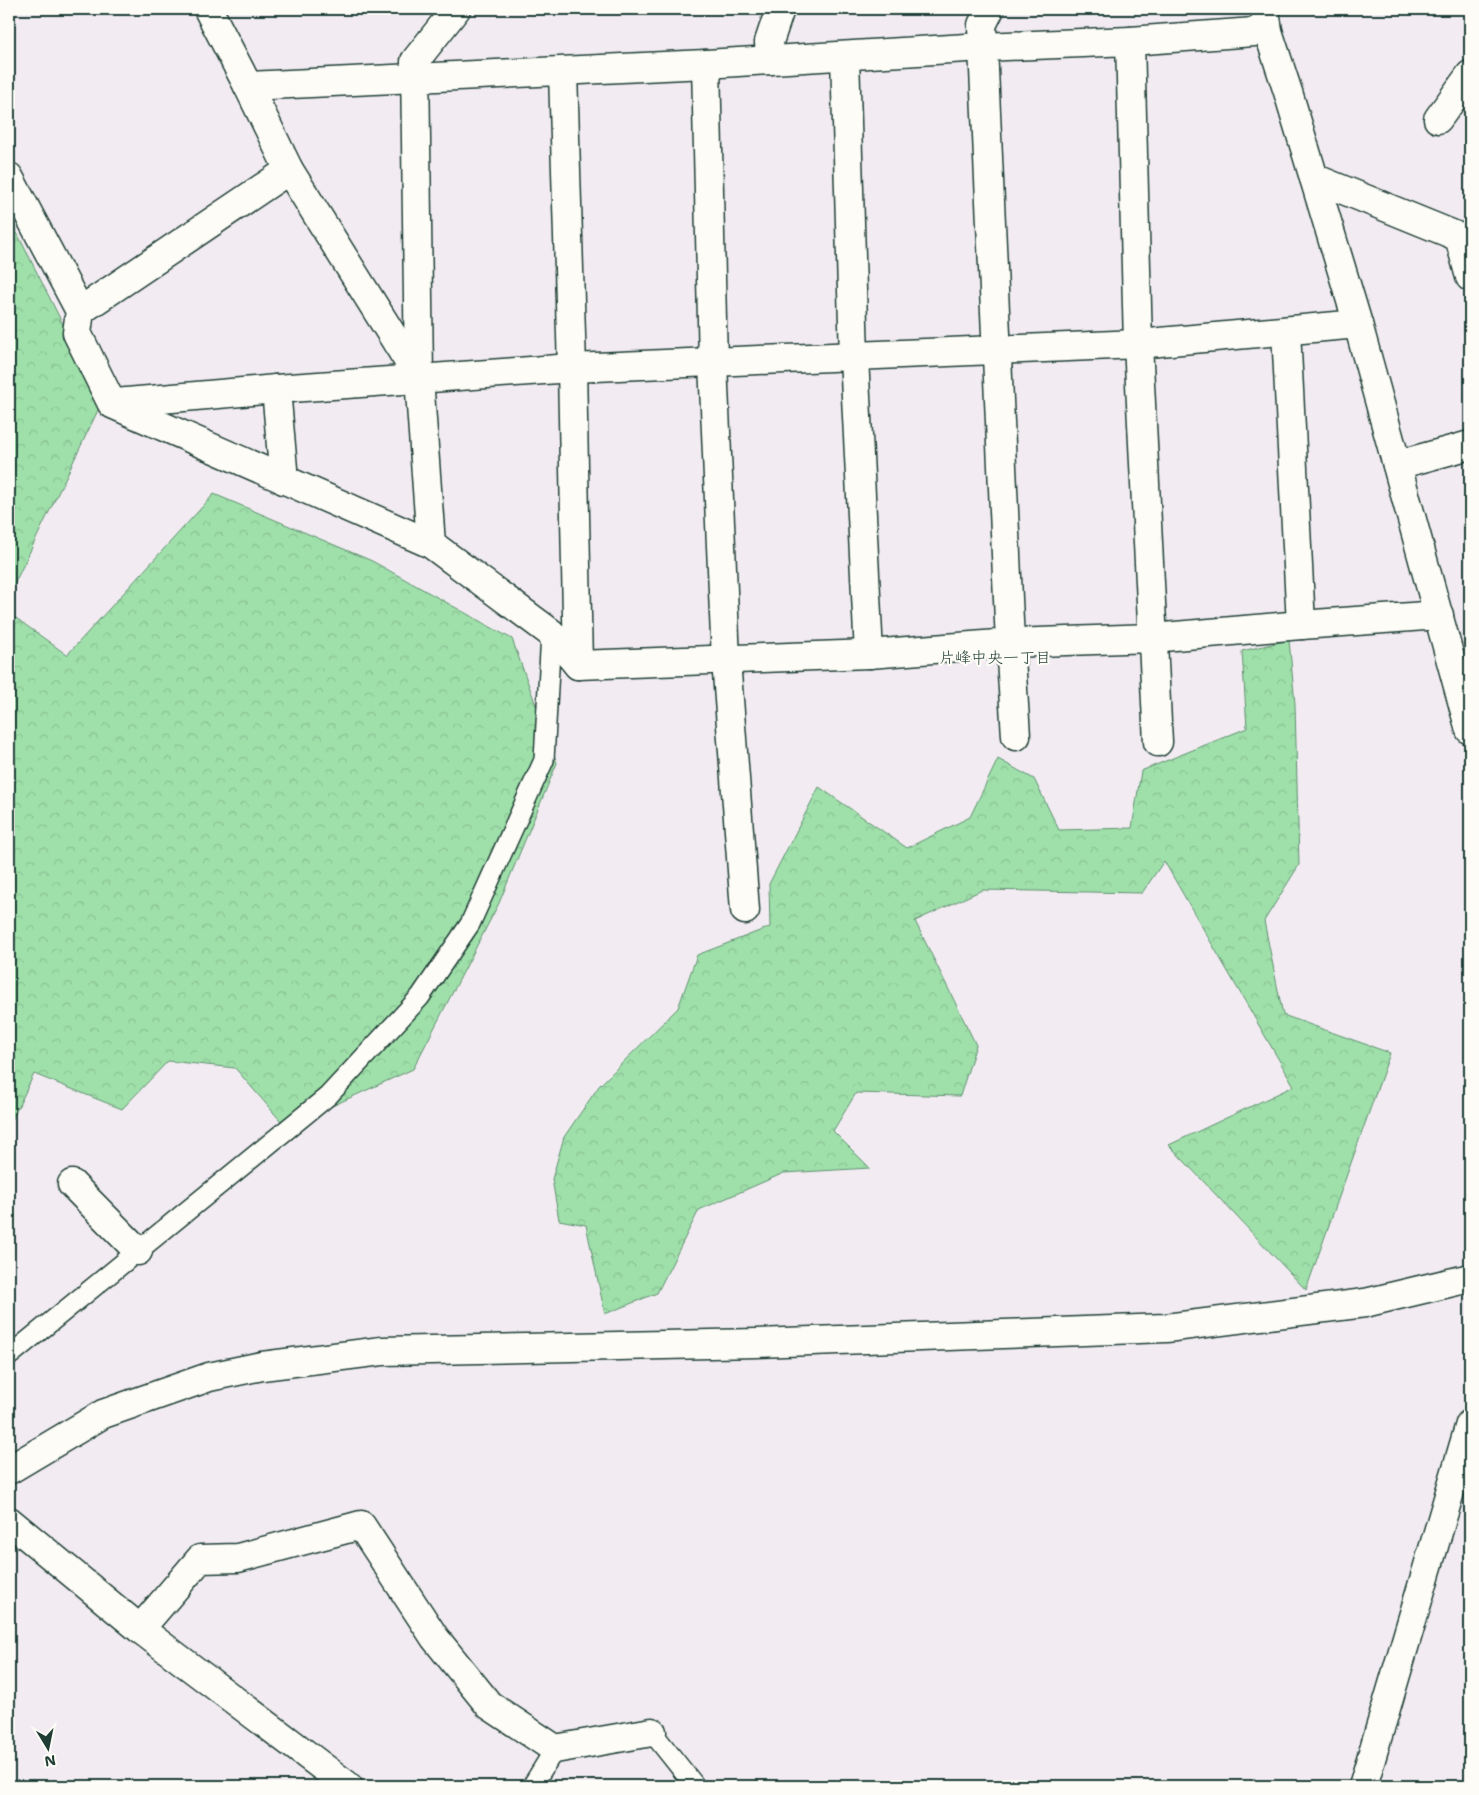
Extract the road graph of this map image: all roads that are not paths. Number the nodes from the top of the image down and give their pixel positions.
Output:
1 (208, 9) edge
2 (456, 9) edge
3 (780, 9) edge
4 (990, 9) edge
5 (1269, 16) edge
6 (1130, 41) junction
7 (983, 47) junction
8 (845, 56) junction
9 (770, 60) junction
10 (706, 64) junction
11 (563, 72) junction
12 (1470, 75) edge
13 (416, 79) junction
14 (248, 86) junction
15 (1438, 119) dead end
16 (288, 170) junction
17 (9, 177) edge
18 (1314, 178) junction
19 (1465, 240) edge
20 (1470, 278) edge
21 (80, 311) junction
22 (1358, 324) junction
23 (1286, 331) junction
24 (1138, 344) junction
25 (996, 349) junction
26 (854, 357) junction
27 (713, 364) junction
28 (572, 368) junction
29 (419, 378) junction
30 (276, 389) junction
31 (112, 404) junction
32 (1470, 445) edge
33 (1397, 465) junction
34 (284, 480) junction
35 (431, 544) junction
36 (1439, 615) junction
37 (1302, 624) junction
38 (552, 633) junction
39 (1152, 638) junction
40 (1010, 643) junction
41 (869, 654) junction
42 (726, 660) junction
43 (578, 665) junction
44 (1470, 730) edge
45 (1016, 736) dead end
46 (1158, 742) dead end
47 (745, 910) dead end
48 (72, 1184) dead end
49 (138, 1251) junction
50 (1470, 1278) edge
51 (9, 1356) edge
52 (1470, 1424) edge
53 (9, 1470) edge
54 (9, 1521) edge
55 (140, 1629) junction
56 (652, 1732) joint
57 (555, 1749) junction
58 (348, 1786) edge
59 (532, 1786) edge
60 (695, 1786) edge
61 (1363, 1786) edge

1 - 14 street
2 - 13 street
3 - 9 street
4 - 7 street
5 - 6 street
5 - 18 street
6 - 7 street
6 - 24 street
7 - 8 street
7 - 25 street
8 - 9 street
8 - 26 street
9 - 10 street
10 - 11 street
10 - 27 street
11 - 13 street
11 - 28 street
12 - 15 street
13 - 14 street
13 - 29 street
14 - 16 street
16 - 21 street
16 - 29 street
17 - 21 street
18 - 19 street
18 - 22 street
19 - 20 street
21 - 31 street
22 - 23 street
22 - 33 street
23 - 24 street
23 - 37 street
24 - 25 street
24 - 39 street
25 - 26 street
25 - 40 street
26 - 27 street
26 - 41 street
27 - 28 street
27 - 42 street
28 - 29 street
28 - 43 street
29 - 30 street
29 - 35 street
30 - 31 street
30 - 34 street
31 - 34 street
32 - 33 street
33 - 36 street
34 - 35 street
35 - 38 street
36 - 37 street
36 - 44 street
37 - 39 street
38 - 43 street
38 - 49 lane
39 - 40 street
39 - 46 street
40 - 41 street
40 - 45 street
41 - 42 street
42 - 43 street
42 - 47 street
48 - 49 street
49 - 51 lane
50 - 53 street
52 - 61 street
54 - 55 street
55 - 57 street
55 - 58 street
56 - 57 street
56 - 60 lane
57 - 59 lane

